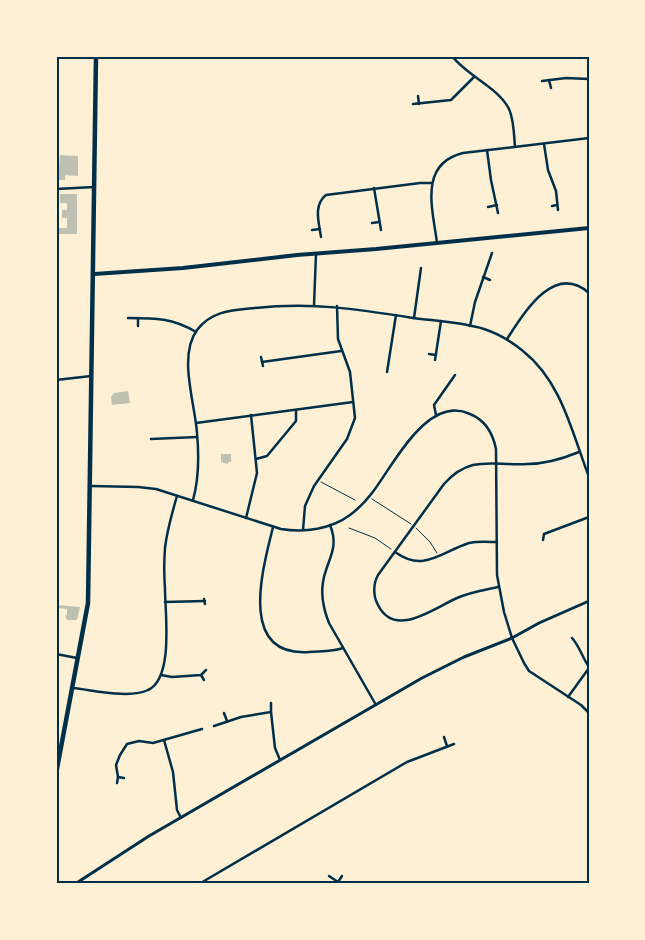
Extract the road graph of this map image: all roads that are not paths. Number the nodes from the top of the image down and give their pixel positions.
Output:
1 (96, 56) edge
2 (452, 56) edge
3 (474, 76) junction
4 (589, 79) edge
5 (550, 80) junction
6 (542, 81) dead end
7 (551, 88) dead end
8 (418, 96) dead end
9 (413, 104) dead end
10 (419, 104) junction
11 (589, 138) edge
12 (544, 144) junction
13 (515, 147) junction
14 (487, 150) junction
15 (431, 183) junction
16 (94, 187) junction
17 (374, 188) junction
18 (56, 189) edge
19 (497, 205) junction
20 (557, 205) junction
21 (488, 206) dead end
22 (552, 206) dead end
23 (558, 210) dead end
24 (498, 212) dead end
25 (380, 222) junction
26 (372, 223) dead end
27 (589, 228) edge
28 (320, 229) junction
29 (312, 230) dead end
30 (381, 230) dead end
31 (320, 237) dead end
32 (437, 243) junction
33 (316, 253) junction
34 (492, 253) dead end
35 (421, 268) dead end
36 (94, 274) junction
37 (483, 277) junction
38 (490, 280) dead end
39 (589, 292) edge
40 (314, 305) junction
41 (337, 306) junction
42 (396, 315) junction
43 (128, 318) dead end
44 (138, 318) junction
45 (414, 318) junction
46 (440, 322) junction
47 (138, 326) dead end
48 (470, 326) junction
49 (196, 332) junction
50 (507, 339) junction
51 (341, 351) junction
52 (429, 354) dead end
53 (436, 355) junction
54 (261, 357) dead end
55 (435, 360) dead end
56 (262, 362) junction
57 (263, 366) dead end
58 (387, 372) dead end
59 (455, 375) dead end
60 (91, 376) junction
61 (56, 380) edge
62 (353, 402) junction
63 (296, 410) junction
64 (251, 415) junction
65 (436, 415) junction
66 (196, 423) junction
67 (197, 437) junction
68 (152, 439) dead end
69 (579, 452) junction
70 (256, 459) junction
71 (497, 462) junction
72 (589, 477) edge
73 (90, 486) junction
74 (177, 496) junction
75 (193, 500) junction
76 (589, 517) edge
77 (246, 518) junction
78 (330, 525) junction
79 (272, 527) junction
80 (303, 530) junction
81 (543, 540) dead end
82 (497, 542) junction
83 (395, 552) junction
84 (498, 587) junction
85 (205, 601) dead end
86 (589, 601) edge
87 (165, 602) junction
88 (512, 638) junction
89 (572, 638) dead end
90 (343, 648) junction
91 (56, 654) edge
92 (78, 658) junction
93 (589, 667) edge
94 (206, 670) dead end
95 (161, 675) junction
96 (201, 675) junction
97 (204, 680) dead end
98 (72, 688) junction
99 (568, 697) junction
100 (271, 703) dead end
101 (376, 705) junction
102 (272, 712) junction
103 (224, 713) dead end
104 (589, 713) edge
105 (227, 721) junction
106 (214, 726) dead end
107 (202, 729) dead end
108 (444, 737) dead end
109 (164, 740) junction
110 (454, 744) dead end
111 (447, 746) junction
112 (280, 760) junction
113 (56, 774) edge
114 (118, 777) junction
115 (124, 778) dead end
116 (117, 783) dead end
117 (181, 818) junction
118 (329, 876) dead end
119 (342, 876) dead end
120 (338, 883) edge
121 (75, 884) edge
122 (199, 884) edge

1 - 16 highway
2 - 3 street
3 - 10 street
3 - 13 street
4 - 5 street
5 - 6 street
5 - 7 street
8 - 10 street
9 - 10 street
11 - 12 street
12 - 13 street
12 - 20 street
13 - 14 street
14 - 15 street
14 - 19 street
15 - 17 street
15 - 32 street
16 - 18 street
16 - 36 highway
17 - 25 street
17 - 28 street
19 - 21 street
19 - 24 street
20 - 22 street
20 - 23 street
25 - 26 street
25 - 30 street
27 - 32 main road
28 - 29 street
28 - 31 street
32 - 33 main road
33 - 36 main road
33 - 40 street
34 - 37 street
35 - 45 street
36 - 60 highway
37 - 38 street
37 - 48 street
39 - 50 street
40 - 41 street
40 - 49 street
41 - 42 street
41 - 51 street
42 - 45 street
42 - 58 street
43 - 44 street
44 - 47 street
44 - 49 street
45 - 46 street
46 - 48 street
46 - 53 street
48 - 50 street
49 - 66 street
50 - 69 street
51 - 56 street
51 - 62 street
52 - 53 street
53 - 55 street
54 - 56 street
56 - 57 street
59 - 65 street
60 - 61 street
60 - 73 highway
62 - 63 street
62 - 80 street
63 - 64 street
63 - 70 street
64 - 66 street
64 - 70 street
65 - 71 street
65 - 78 street
66 - 67 street
67 - 68 street
67 - 75 street
69 - 71 street
69 - 72 street
70 - 77 street
71 - 82 street
71 - 83 street
73 - 74 street
73 - 92 highway
74 - 75 street
74 - 87 street
75 - 77 street
76 - 81 street
77 - 79 street
78 - 80 street
78 - 90 street
79 - 80 street
79 - 90 street
82 - 83 street
82 - 84 street
83 - 84 street
84 - 88 street
85 - 87 street
86 - 88 street
87 - 95 street
88 - 99 street
88 - 101 street
89 - 93 street
90 - 101 street
91 - 92 street
92 - 98 highway
93 - 99 street
94 - 96 street
95 - 96 street
95 - 98 street
96 - 97 street
98 - 113 highway
99 - 104 street
100 - 102 street
101 - 112 street
102 - 105 street
102 - 112 street
103 - 105 street
105 - 106 street
107 - 109 street
108 - 111 street
109 - 114 street
109 - 117 street
110 - 111 street
111 - 122 street
112 - 117 street
114 - 115 street
114 - 116 street
117 - 121 street
118 - 120 street
119 - 120 street

